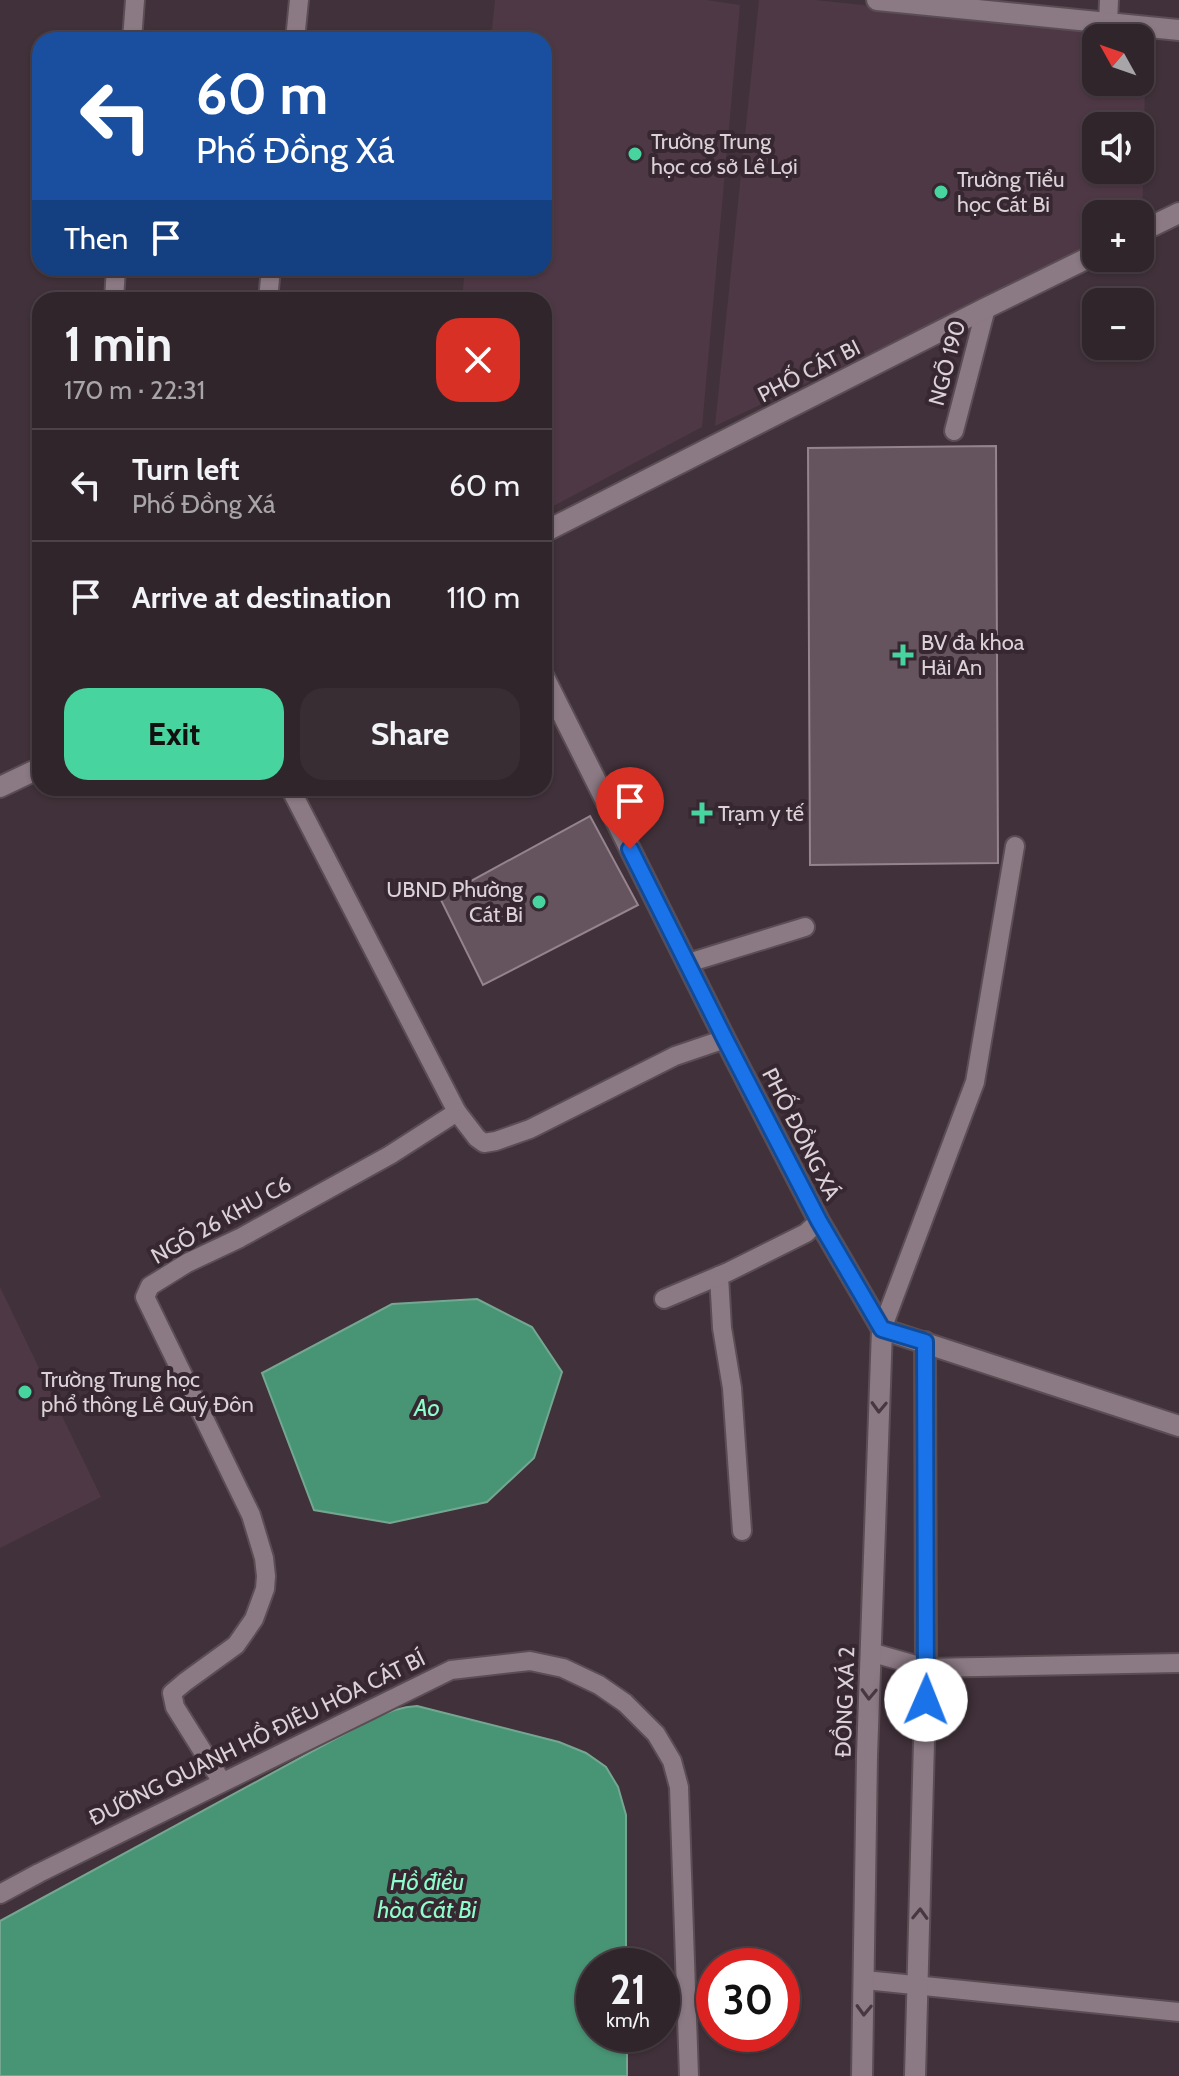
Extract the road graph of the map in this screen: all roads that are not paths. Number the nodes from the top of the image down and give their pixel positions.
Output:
1 (135, 0) edge
2 (299, 0) edge
3 (877, 0) edge
4 (1109, 0) edge
5 (942, 3) edge
6 (1108, 23) junction
7 (1179, 30) edge
8 (133, 32) edge
9 (296, 32) edge
10 (1179, 213) edge
11 (1154, 225) edge
12 (1082, 261) edge
13 (986, 308) junction
14 (954, 431) dead end
15 (552, 528) edge
16 (552, 693) edge
17 (32, 772) edge
18 (0, 787) edge
19 (294, 796) edge
20 (1015, 846) dead end
21 (805, 927) dead end
22 (688, 963) junction
23 (725, 1039) junction
24 (457, 1112) junction
25 (819, 1221) junction
26 (719, 1276) junction
27 (664, 1299) dead end
28 (882, 1329) junction
29 (925, 1342) junction
30 (1179, 1426) edge
31 (742, 1531) dead end
32 (870, 1652) junction
33 (1179, 1663) edge
34 (926, 1668) junction
35 (222, 1782) junction
36 (0, 1894) edge
37 (865, 1980) junction
38 (918, 1984) junction
39 (1179, 2012) edge
40 (689, 2076) edge
41 (862, 2076) edge
42 (915, 2076) edge

1 - 8 lane
2 - 9 lane
3 - 5 street
4 - 6 lane
5 - 6 street
6 - 7 street
10 - 11 street
12 - 13 street, PHỐ CÁT BI
13 - 14 lane, NGÕ 190
13 - 15 street, PHỐ CÁT BI
16 - 22 street, PHỐ ĐỒNG XÁ
17 - 18 street
19 - 24 lane
20 - 28 lane
21 - 22 lane
22 - 23 street, PHỐ ĐỒNG XÁ
23 - 24 lane
23 - 25 street, PHỐ ĐỒNG XÁ
24 - 35 lane, NGÕ 26 KHU C6
25 - 26 lane
25 - 28 street, PHỐ ĐỒNG XÁ
26 - 27 lane
26 - 31 lane
28 - 29 street
28 -> 32 street, ĐỒNG XÁ 2
29 - 30 street
29 - 34 street
32 - 34 lane
32 -> 37 street, ĐỒNG XÁ 2
33 - 34 lane
38 -> 34 street
35 - 36 lane, ĐƯỜNG QUANH HỒ ĐIÊU HÒA CÁT BÍ
35 - 40 lane, ĐƯỜNG QUANH HỒ ĐIÊU HÒA CÁT BÍ
37 - 38 lane
37 -> 41 street, ĐỒNG XÁ 2
38 - 39 lane
38 - 42 street

